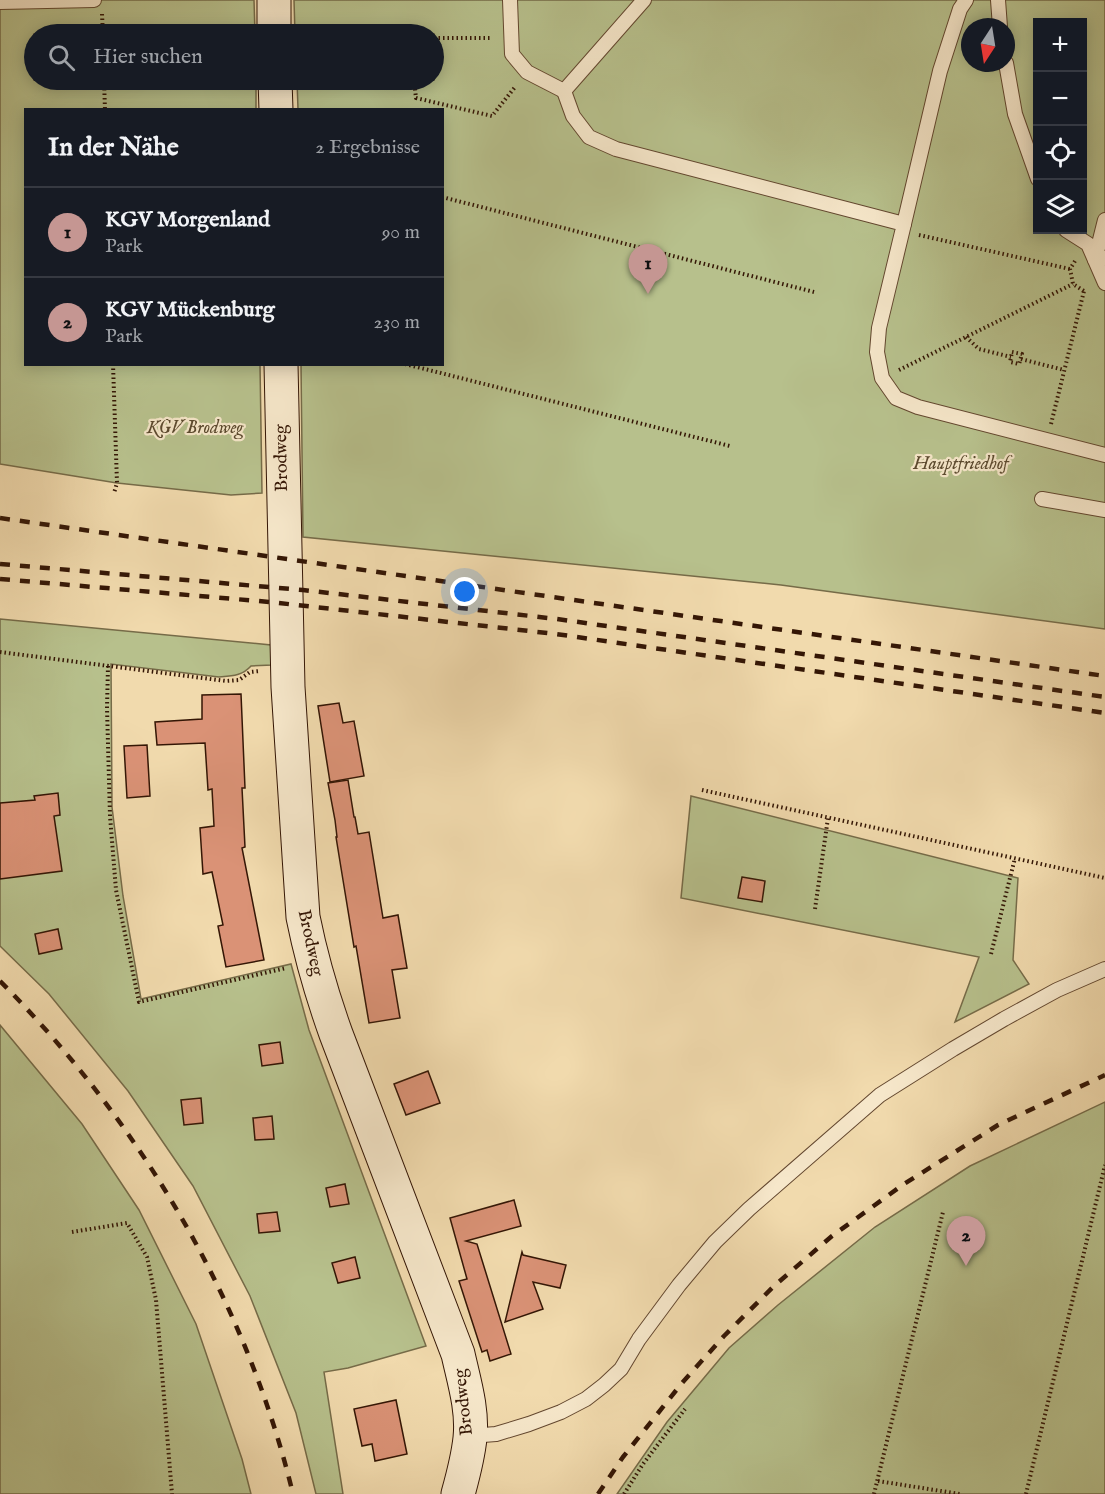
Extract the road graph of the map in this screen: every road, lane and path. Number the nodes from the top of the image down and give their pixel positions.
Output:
1 (94, 0) edge
2 (274, 0) edge
3 (510, 0) edge
4 (644, 0) edge
5 (966, 0) edge
6 (998, 0) edge
7 (0, 2) edge
8 (999, 18) edge
9 (274, 24) edge
10 (511, 37) junction
11 (444, 38) edge
12 (527, 72) junction
13 (1008, 72) edge
14 (104, 90) edge
15 (275, 90) edge
16 (415, 90) edge
17 (564, 91) junction
18 (105, 108) edge
19 (276, 108) edge
20 (1033, 164) edge
21 (444, 198) edge
22 (1105, 220) edge
23 (903, 228) junction
24 (1072, 234) edge
25 (1100, 259) edge
26 (1070, 270) dead end
27 (1105, 283) edge
28 (1073, 284) dead end
29 (814, 291) dead end
30 (1084, 291) dead end
31 (966, 337) junction
32 (113, 366) edge
33 (280, 366) edge
34 (413, 366) edge
35 (1064, 370) junction
36 (882, 378) junction
37 (1047, 440) junction
38 (730, 446) dead end
39 (1105, 454) edge
40 (114, 493) dead end
41 (1042, 500) dead end
42 (1105, 510) edge
43 (0, 652) edge
44 (108, 666) junction
45 (287, 669) junction
46 (702, 790) dead end
47 (828, 818) junction
48 (1015, 858) junction
49 (1105, 878) edge
50 (815, 909) dead end
51 (991, 954) dead end
52 (312, 961) junction
53 (1105, 969) edge
54 (1105, 1165) edge
55 (943, 1212) dead end
56 (72, 1232) dead end
57 (685, 1409) dead end
58 (470, 1436) junction
59 (878, 1481) junction
60 (172, 1494) edge
61 (459, 1494) edge
62 (624, 1494) edge
63 (874, 1494) edge
64 (960, 1494) edge
65 (1026, 1494) edge

1 - 7 lane
2 - 9 street
3 - 10 lane
4 - 17 lane
5 - 23 lane
6 - 8 lane
10 - 11 path
10 - 12 lane
12 - 16 path
12 - 17 lane
13 - 20 lane
14 - 18 path
15 - 19 street
17 - 23 lane
21 - 29 path
22 - 25 lane
23 - 26 path
23 - 36 lane
24 - 25 lane
25 - 27 lane
28 - 31 path
30 - 35 path
31 - 35 path
31 - 36 path
32 - 40 path
33 - 45 street, Brodweg
34 - 38 path
35 - 37 path
36 - 37 lane
37 - 39 lane
41 - 42 lane
43 - 44 path
44 - 45 path
44 - 52 path
45 - 52 street, Brodweg
46 - 47 path
47 - 48 path
47 - 50 path
48 - 49 path
48 - 51 path
52 - 58 street, Brodweg
53 - 58 lane
54 - 65 path
55 - 59 path
56 - 60 path
57 - 62 path
58 - 61 street, Brodweg
59 - 63 path
59 - 64 path

